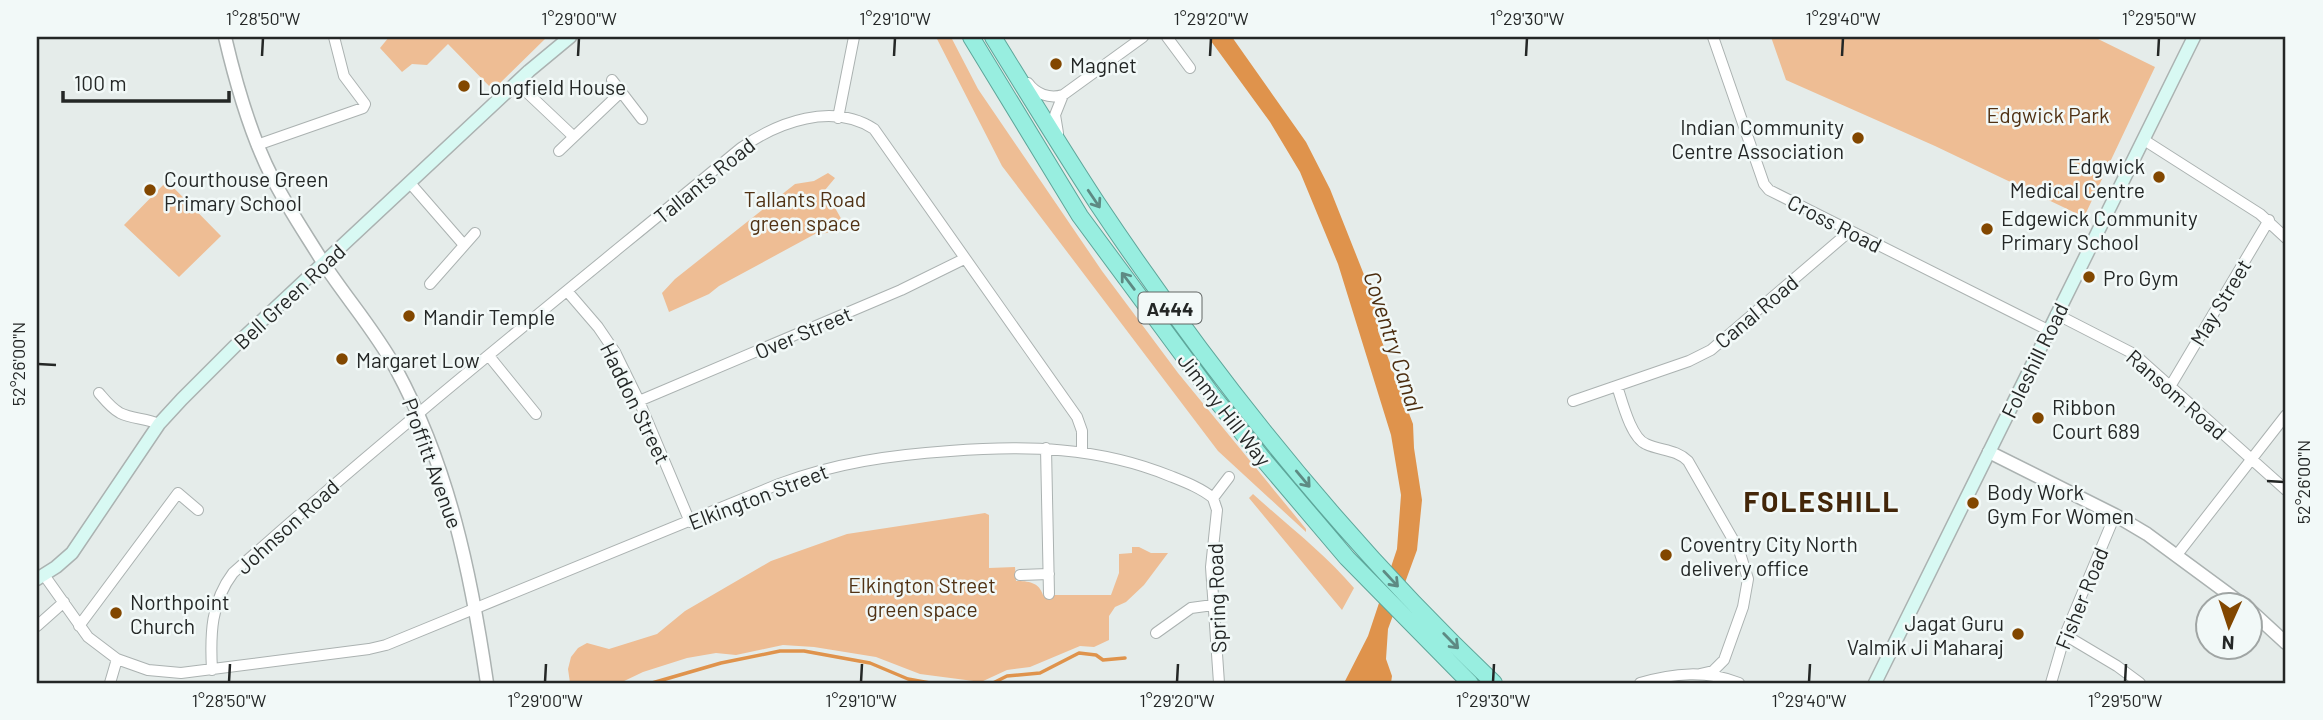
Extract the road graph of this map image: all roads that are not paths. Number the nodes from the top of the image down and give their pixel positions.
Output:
1 (225, 37) edge
2 (334, 37) edge
3 (570, 37) edge
4 (854, 37) edge
5 (971, 37) edge
6 (994, 37) edge
7 (1143, 37) edge
8 (1167, 37) edge
9 (1713, 37) edge
10 (2194, 37) edge
11 (1190, 68) dead end
12 (612, 80) dead end
13 (517, 83) junction
14 (621, 92) junction
15 (1063, 95) junction
16 (838, 118) junction
17 (642, 119) dead end
18 (573, 136) junction
19 (2144, 140) junction
20 (257, 145) junction
21 (559, 151) dead end
22 (1068, 159) junction
23 (410, 183) junction
24 (2269, 220) junction
25 (1850, 231) junction
26 (475, 233) dead end
27 (2286, 238) edge
28 (464, 245) junction
29 (964, 258) junction
30 (324, 264) junction
31 (430, 284) dead end
32 (567, 291) junction
33 (2056, 314) junction
34 (2048, 330) junction
35 (489, 356) junction
36 (2171, 385) junction
37 (1616, 386) junction
38 (99, 393) dead end
39 (639, 401) junction
40 (1573, 401) dead end
41 (417, 412) junction
42 (536, 414) dead end
43 (2286, 415) edge
44 (159, 424) junction
45 (1046, 448) junction
46 (1082, 451) junction
47 (1989, 453) junction
48 (2251, 459) junction
49 (1229, 477) dead end
50 (2286, 491) edge
51 (1213, 498) junction
52 (198, 510) dead end
53 (2115, 515) junction
54 (691, 522) junction
55 (2176, 556) junction
56 (1049, 574) junction
57 (1020, 575) dead end
58 (40, 577) edge
59 (2223, 590) edge
60 (1049, 594) dead end
61 (64, 602) junction
62 (1213, 605) junction
63 (475, 607) junction
64 (2264, 623) edge
65 (37, 626) edge
66 (79, 626) junction
67 (1156, 633) dead end
68 (2065, 635) junction
69 (2286, 643) edge
70 (117, 659) junction
71 (1724, 660) junction
72 (212, 670) junction
73 (1700, 674) junction
74 (110, 683) edge
75 (487, 683) edge
76 (1219, 683) edge
77 (1470, 683) edge
78 (1494, 683) edge
79 (1640, 683) edge
80 (1740, 683) edge
81 (1875, 683) edge
82 (2051, 683) edge
83 (2140, 683) edge

1 - 20 street, Proffitt Avenue
2 - 20 street
3 - 13 main road, Bell Green Road
4 - 16 street
77 -> 5 highway, Jimmy Hill Way / A444
6 - 15 street, Jimmy Hill Way
6 - 22 highway, Jimmy Hill Way / A444
7 - 15 street
8 - 11 street
9 - 25 street, Cross Road
10 - 19 main road, Foleshill Road
12 - 14 street
13 - 18 street
13 - 23 main road, Bell Green Road
14 - 17 street
14 - 18 street
15 - 22 street, Jimmy Hill Way
16 - 29 street, Tallants Road
16 - 32 street, Tallants Road
18 - 21 street
19 - 24 street
19 - 33 main road, Foleshill Road
20 - 30 street, Proffitt Avenue
22 -> 78 highway, Jimmy Hill Way / A444
23 - 28 street
23 - 30 main road, Bell Green Road
24 - 27 street
24 - 36 street, May Street
25 - 34 street, Cross Road
25 - 37 street, Canal Road
26 - 28 street
28 - 31 street
29 - 39 street, Over Street
29 - 46 street, Tallants Road
30 - 41 street, Proffitt Avenue
30 - 44 main road, Bell Green Road
32 - 35 street, Tallants Road
32 - 39 street, Haddon Street
33 - 34 main road, Foleshill Road
33 - 36 street, Ransom Road
34 - 47 main road, Foleshill Road
35 - 41 street, Tallants Road
35 - 42 street
36 - 48 street, Ransom Road
37 - 40 street, Canal Road
37 - 71 street
38 - 44 street
39 - 54 street, Haddon Street
41 - 63 street, Proffitt Avenue
41 - 72 street, Johnson Road
43 - 48 street
44 - 58 main road, Bell Green Road
45 - 46 street, Elkington Street
45 - 54 street, Elkington Street
45 - 56 street
46 - 51 street, Elkington Street
47 - 53 street
47 - 81 main road, Foleshill Road
48 - 50 street, Ransom Road
48 - 55 street
49 - 51 street
51 - 62 street, Spring Road
52 - 66 street
53 - 55 street
53 - 68 street, Fisher Road
54 - 63 street, Elkington Street
55 - 59 street
56 - 57 street
56 - 60 street
58 - 61 street, Elkington Street
61 - 65 street
61 - 66 street, Elkington Street
62 - 67 street
62 - 76 street, Spring Road
63 - 72 street, Elkington Street
63 - 75 street, Proffitt Avenue
64 - 69 street
66 - 70 street, Elkington Street
68 - 82 street, Fisher Road
68 - 83 street
70 - 72 street, Elkington Street
70 - 74 street
71 - 73 street
71 - 80 street
73 - 79 street
73 - 80 street

